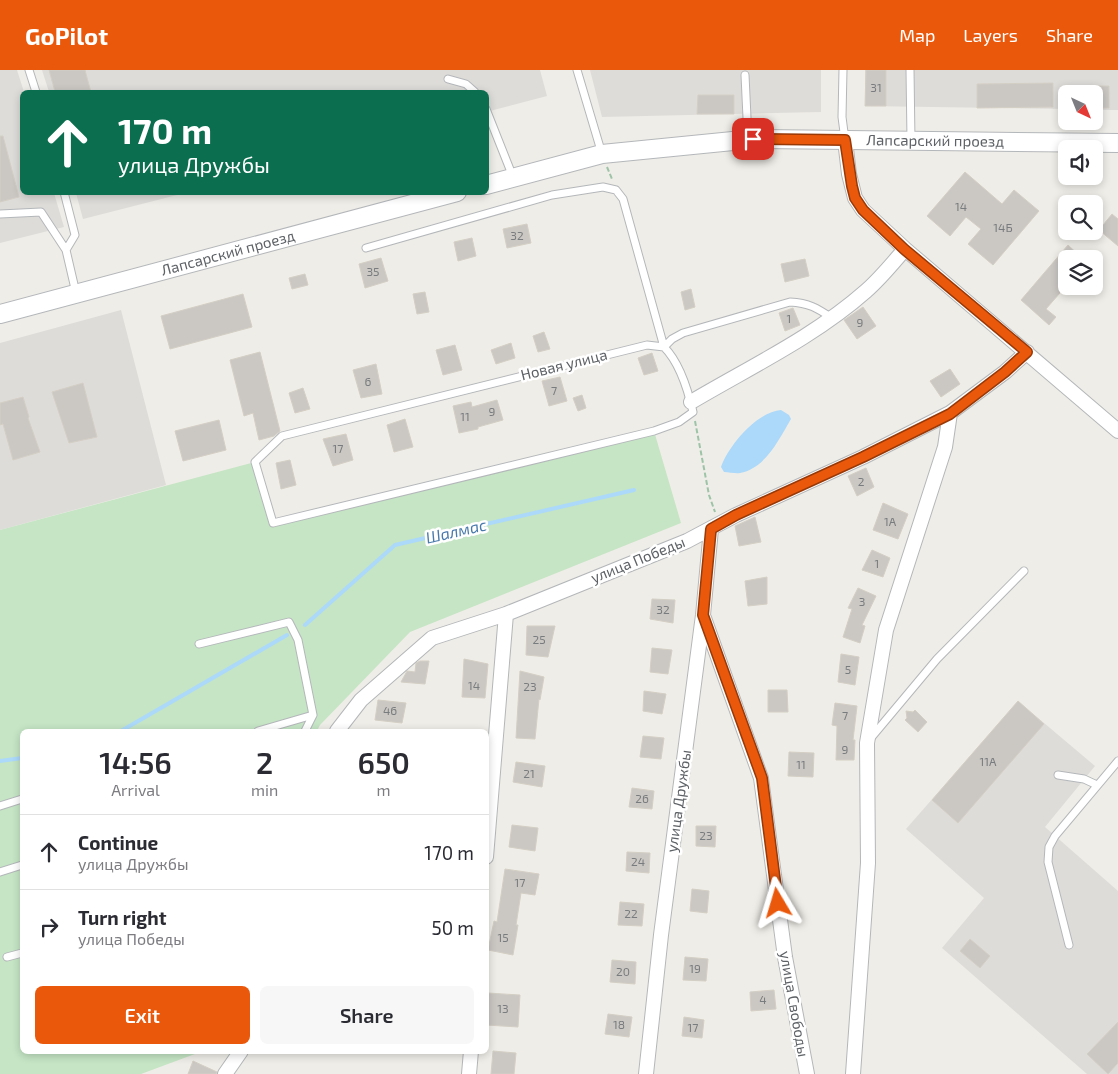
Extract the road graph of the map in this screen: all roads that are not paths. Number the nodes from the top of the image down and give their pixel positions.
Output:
1 (29, 70) edge
2 (577, 70) edge
3 (843, 70) edge
4 (910, 70) edge
5 (746, 76) dead end
6 (448, 79) dead end
7 (35, 90) edge
8 (473, 90) edge
9 (489, 117) edge
10 (748, 139) junction
11 (845, 140) junction
12 (911, 140) junction
13 (1118, 143) edge
14 (602, 154) junction
15 (513, 177) junction
16 (489, 184) edge
17 (65, 195) edge
18 (446, 195) edge
19 (0, 214) edge
20 (366, 248) dead end
21 (904, 249) junction
22 (66, 250) junction
23 (76, 294) junction
24 (0, 314) edge
25 (832, 318) junction
26 (664, 347) junction
27 (1027, 352) junction
28 (692, 407) junction
29 (950, 414) junction
30 (1118, 431) edge
31 (715, 526) junction
32 (1024, 571) dead end
33 (506, 614) junction
34 (703, 615) junction
35 (199, 644) dead end
36 (313, 715) junction
37 (265, 729) edge
38 (306, 729) edge
39 (339, 729) edge
40 (867, 743) junction
41 (1118, 761) edge
42 (1058, 775) dead end
43 (1097, 785) junction
44 (20, 800) edge
45 (0, 806) edge
46 (489, 821) edge
47 (20, 866) edge
48 (0, 872) edge
49 (1069, 945) dead end
50 (20, 953) edge
51 (7, 956) dead end
52 (239, 1054) edge
53 (471, 1054) edge
54 (225, 1074) edge
55 (469, 1074) edge
56 (646, 1074) edge
57 (807, 1074) edge
58 (853, 1074) edge

1 - 7 lane
2 - 14 lane
3 - 11 lane
4 - 12 lane
5 - 10 lane
6 - 8 lane
9 - 15 lane
10 - 11 street, Лапсарский проезд
10 - 14 street, Лапсарский проезд
11 - 12 street, Лапсарский проезд
11 - 21 street
12 - 13 street, Лапсарский проезд
14 - 15 street, Лапсарский проезд
15 - 16 street, Лапсарский проезд
17 - 22 lane
18 - 23 street, Лапсарский проезд
19 - 22 lane
20 - 26 lane
21 - 25 street
21 - 27 street
22 - 23 lane
23 - 24 street, Лапсарский проезд
25 - 26 lane
25 - 28 street
26 - 28 lane
26 - 28 lane, Новая улица
27 - 29 street, улица Победы
27 - 30 street
29 - 31 street, улица Победы
29 - 40 street
31 - 33 street, улица Победы
31 - 34 street, улица Дружбы
32 - 40 lane
33 - 39 street, улица Победы
33 - 46 street
34 - 56 street, улица Дружбы
34 - 57 street, улица Свободы
35 - 36 lane
36 - 37 lane
36 - 38 lane
40 - 58 street
41 - 43 lane
42 - 43 lane
43 - 49 lane
44 - 45 lane
47 - 48 lane
50 - 51 lane
52 - 54 street
53 - 55 street

